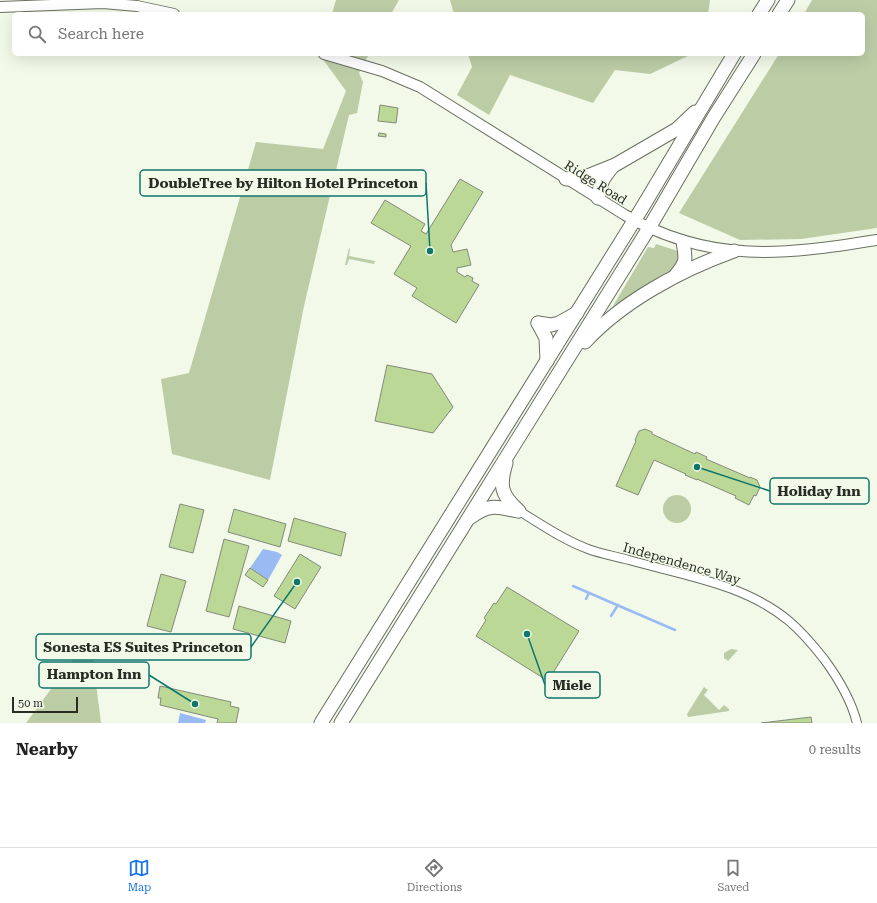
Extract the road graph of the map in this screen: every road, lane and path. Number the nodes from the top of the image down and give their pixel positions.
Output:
1 (768, 0) edge
2 (788, 0) edge
3 (0, 7) edge
4 (165, 12) edge
5 (760, 12) edge
6 (780, 12) edge
7 (331, 56) edge
8 (733, 56) edge
9 (753, 56) edge
10 (706, 101) junction
11 (615, 165) junction
12 (566, 179) junction
13 (598, 198) junction
14 (634, 220) junction
15 (649, 228) junction
16 (877, 240) edge
17 (683, 242) junction
18 (734, 251) junction
19 (674, 278) junction
20 (577, 313) junction
21 (547, 361) junction
22 (564, 364) junction
23 (508, 454) junction
24 (519, 511) junction
25 (467, 521) junction
26 (321, 723) edge
27 (341, 723) edge
28 (857, 723) edge

1 - 5 highway
2 - 6 highway
3 - 4 street
7 - 12 street, Ridge Road
8 - 10 highway
9 - 15 highway
10 - 11 highway
10 - 14 highway
11 - 12 highway
11 - 13 highway
12 - 13 street, Ridge Road
13 - 14 street, Ridge Road
14 - 15 street, Ridge Road
14 - 20 highway
15 - 17 street, Ridge Road
15 - 22 highway
16 - 18 street, Ridge Road
17 - 18 street, Ridge Road
17 - 19 highway
18 - 19 highway
19 - 22 highway
20 - 21 highway
20 - 21 highway
21 - 26 highway
22 - 23 highway
23 - 24 highway
23 - 25 highway
24 - 25 highway
24 - 28 street, Independence Way
25 - 27 highway

